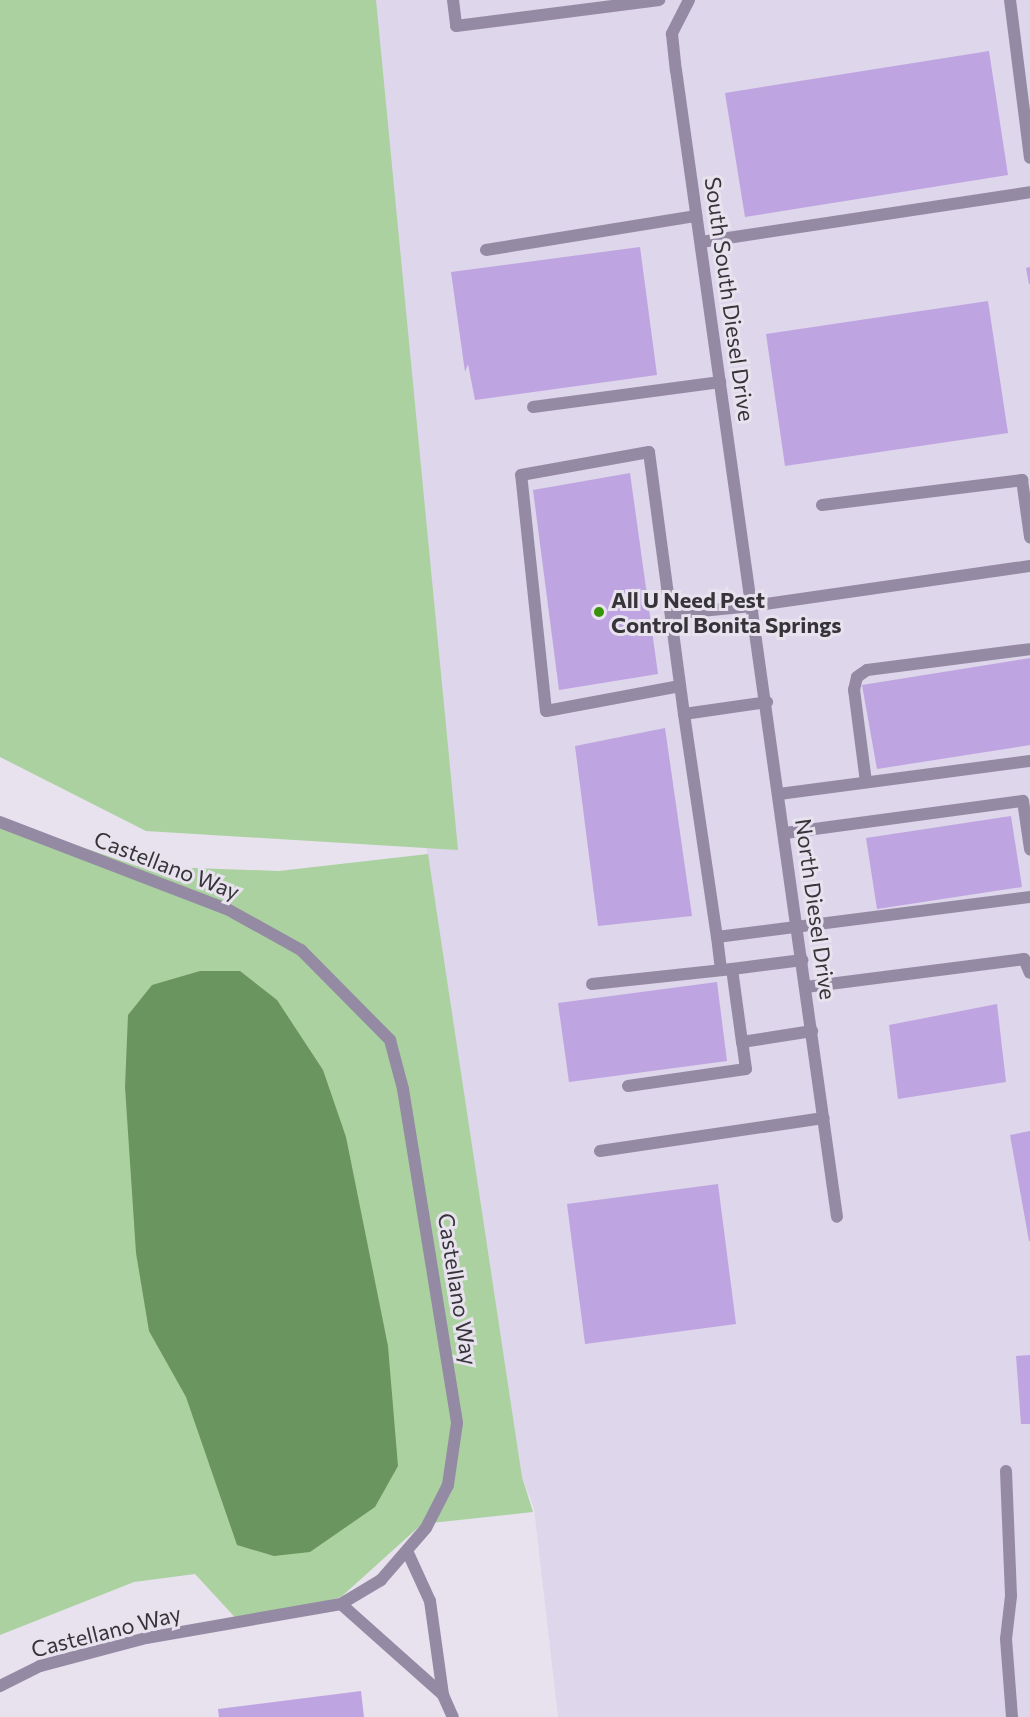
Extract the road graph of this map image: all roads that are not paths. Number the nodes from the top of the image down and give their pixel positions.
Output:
1 (453, 0) edge
2 (659, 0) edge
3 (689, 0) edge
4 (1010, 0) edge
5 (599, 4) edge
6 (1030, 158) edge
7 (1030, 192) edge
8 (696, 216) junction
9 (700, 242) junction
10 (486, 250) dead end
11 (720, 382) junction
12 (533, 407) dead end
13 (822, 506) dead end
14 (1030, 537) edge
15 (1030, 566) edge
16 (752, 606) junction
17 (671, 615) junction
18 (1030, 649) edge
19 (680, 686) junction
20 (767, 702) junction
21 (684, 714) junction
22 (1030, 761) edge
23 (866, 782) junction
24 (779, 795) junction
25 (0, 822) edge
26 (785, 833) junction
27 (1030, 849) edge
28 (1030, 897) edge
29 (798, 930) junction
30 (717, 937) junction
31 (802, 960) junction
32 (726, 969) junction
33 (1030, 973) edge
34 (592, 984) dead end
35 (806, 987) junction
36 (812, 1031) junction
37 (742, 1042) junction
38 (628, 1086) dead end
39 (824, 1118) junction
40 (600, 1151) dead end
41 (837, 1217) dead end
42 (1006, 1471) dead end
43 (408, 1553) junction
44 (341, 1604) junction
45 (0, 1686) edge
46 (443, 1695) junction
47 (453, 1717) edge
48 (1012, 1717) edge

1 - 5 street
2 - 5 street
3 - 8 street, South South Diesel Drive
4 - 6 street
7 - 9 street
8 - 9 street, South South Diesel Drive
8 - 10 street
9 - 11 street, South South Diesel Drive
11 - 12 street
11 - 16 street, South South Diesel Drive
13 - 14 street
15 - 16 street
16 - 17 street
16 - 20 street, North Diesel Drive
17 - 19 street
17 - 19 street
18 - 23 street
19 - 21 street
20 - 21 street
20 - 24 street, North Diesel Drive
21 - 30 street
22 - 23 street
23 - 24 street
24 - 26 street, North Diesel Drive
25 - 43 street, Castellano Way
26 - 27 street
26 - 29 street, North Diesel Drive
28 - 29 street
29 - 30 street
29 - 31 street, North Diesel Drive
30 - 32 street
31 - 32 street
31 - 35 street, North Diesel Drive
32 - 34 street
32 - 37 street
33 - 35 street
35 - 36 street, North Diesel Drive
36 - 37 street
36 - 39 street, North Diesel Drive
37 - 38 street
39 - 40 street
39 - 41 street, North Diesel Drive
42 - 48 street
43 - 44 street, Castellano Way
43 - 46 street
44 - 45 street, Castellano Way
44 - 46 street
46 - 47 street

